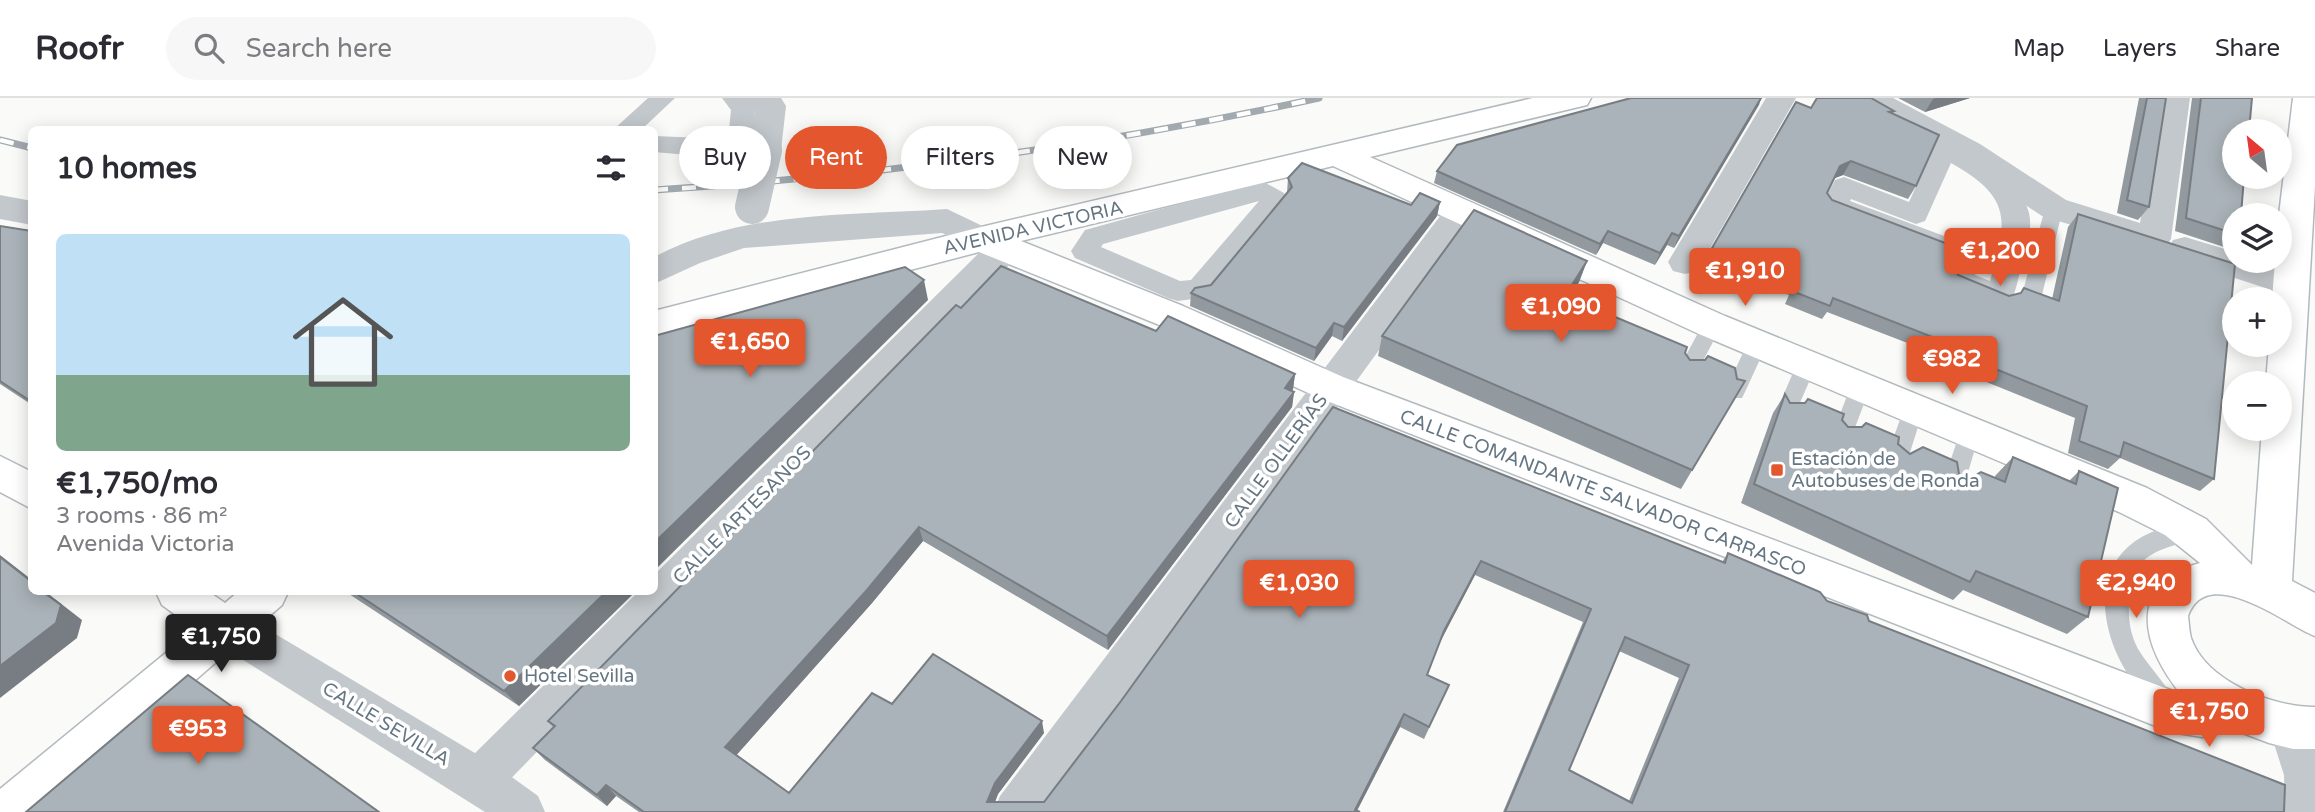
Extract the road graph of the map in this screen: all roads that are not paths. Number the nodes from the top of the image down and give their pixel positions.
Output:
1 (663, 98) edge
2 (734, 98) edge
3 (759, 98) edge
4 (1576, 98) edge
5 (1781, 98) edge
6 (1869, 98) edge
7 (2175, 98) edge
8 (2308, 98) edge
9 (630, 126) edge
10 (658, 144) edge
11 (1336, 155) junction
12 (0, 207) edge
13 (2054, 208) junction
14 (1462, 211) junction
15 (28, 212) edge
16 (747, 221) junction
17 (2154, 239) junction
18 (993, 244) junction
19 (1084, 251) joint
20 (671, 252) edge
21 (1685, 262) dead end
22 (658, 267) edge
23 (2290, 284) junction
24 (2032, 295) edge
25 (2000, 296) joint
26 (658, 323) edge
27 (1712, 325) junction
28 (1757, 344) junction
29 (1807, 366) junction
30 (1687, 372) edge
31 (1330, 387) junction
32 (1860, 388) junction
33 (1735, 393) edge
34 (1913, 411) junction
35 (1785, 414) edge
36 (1969, 435) junction
37 (1841, 438) edge
38 (1896, 462) edge
39 (1953, 486) edge
40 (2195, 530) junction
41 (2254, 584) junction
42 (658, 593) edge
43 (181, 595) edge
44 (263, 595) edge
45 (656, 595) edge
46 (2312, 612) edge
47 (225, 626) junction
48 (2231, 707) junction
49 (2171, 712) junction
50 (2306, 733) edge
51 (479, 780) junction
52 (8, 812) edge
53 (522, 812) edge
54 (1016, 812) edge
55 (2308, 812) edge

1 - 9 street
2 - 10 street
3 - 16 street, bridge
4 - 11 main road, AVENIDA VICTORIA
5 - 21 street
6 - 13 street
7 - 17 street
8 - 23 main road
11 - 14 main road
11 - 18 main road, AVENIDA VICTORIA
12 - 15 street
13 - 17 street
13 - 24 lane
14 - 27 main road
14 - 31 street, CALLE OLLERÍAS
16 - 18 street
16 - 20 street
17 - 23 street
18 - 26 main road, AVENIDA VICTORIA
18 - 31 main road, CALLE COMANDANTE SALVADOR CARRASCO
18 - 42 street, CALLE ARTESANOS
19 - 19 street
20 - 22 street
23 - 41 main road
25 - 25 street
27 - 28 main road
27 - 30 lane
28 - 29 main road
28 - 33 lane
29 - 32 main road
29 - 35 lane
31 - 49 main road, CALLE COMANDANTE SALVADOR CARRASCO
31 - 54 street, CALLE OLLERÍAS
32 - 34 main road
32 - 37 lane
34 - 36 main road
34 - 38 lane
36 - 39 lane
36 - 40 main road
40 - 41 main road
40 - 49 lane
41 - 46 main road
41 - 48 main road
43 - 47 main road, CALLE SEVILLA
44 - 47 main road
45 - 51 street, CALLE ARTESANOS
47 - 51 street, CALLE SEVILLA
47 - 52 main road
48 - 49 main road, CALLE COMANDANTE SALVADOR CARRASCO
48 - 50 main road
50 - 55 street
51 - 53 street, CALLE SEVILLA

